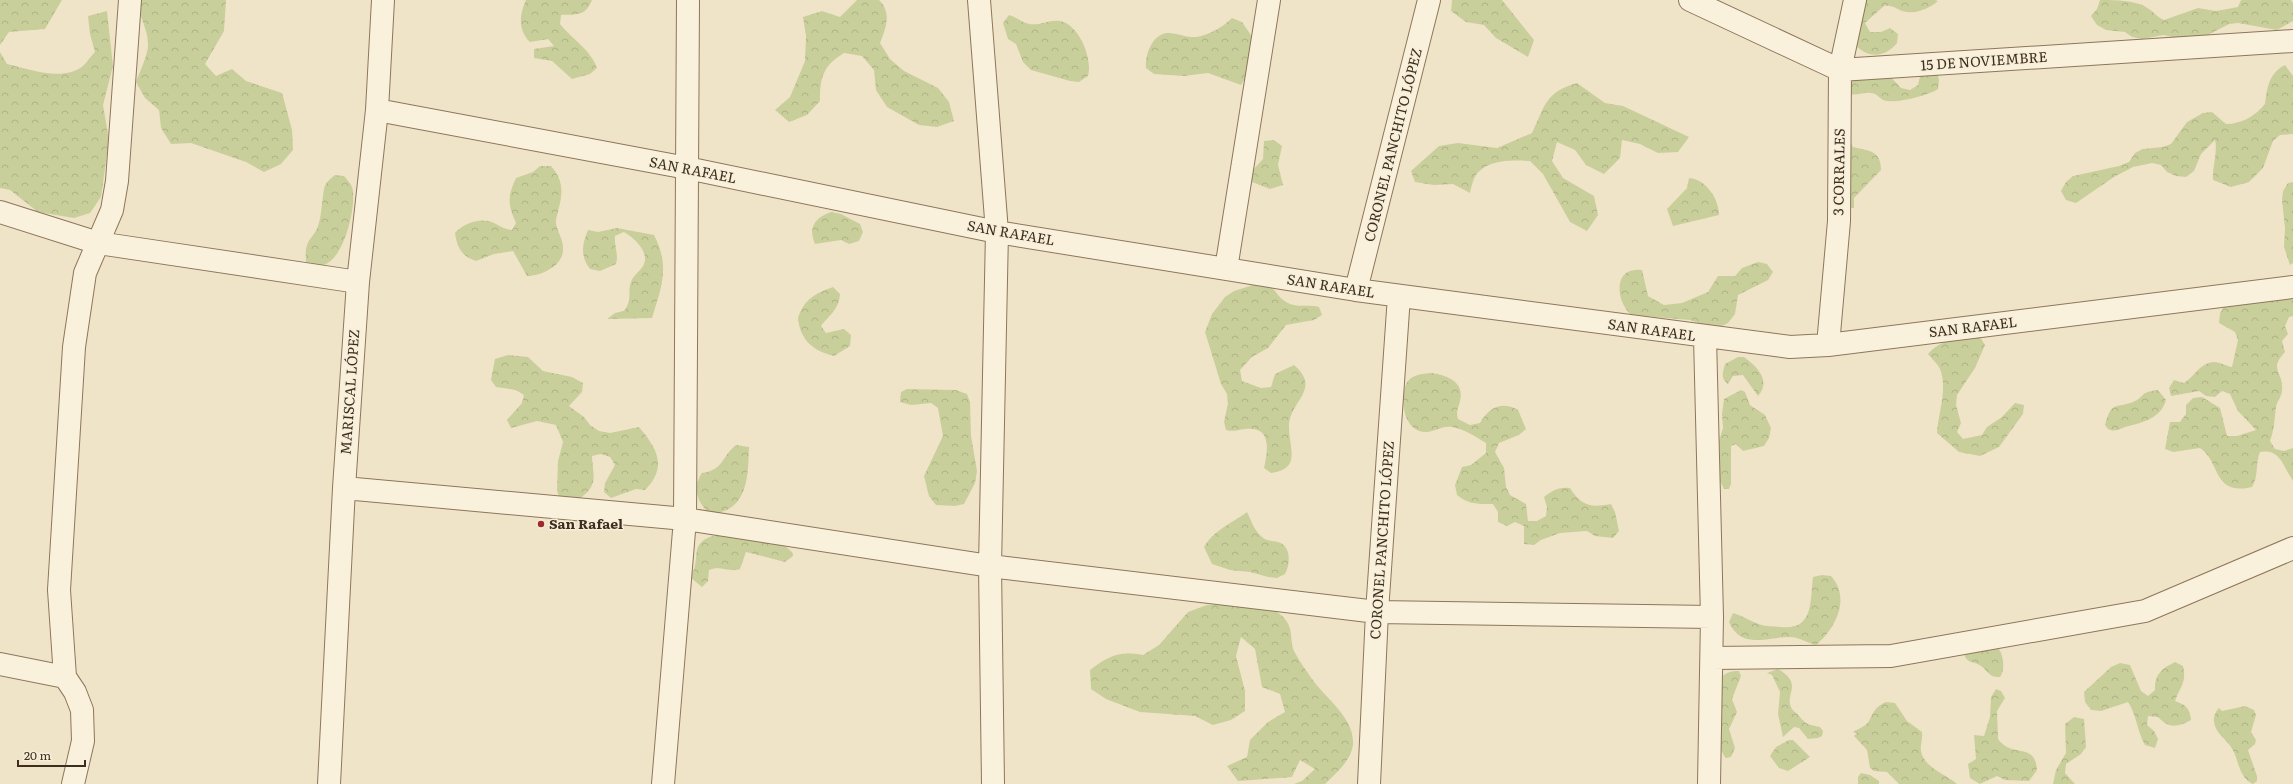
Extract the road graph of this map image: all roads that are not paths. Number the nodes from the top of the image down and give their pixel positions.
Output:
1 (130, 0) edge
2 (383, 0) edge
3 (688, 0) edge
4 (979, 0) edge
5 (1269, 0) edge
6 (1429, 0) edge
7 (1690, 0) edge
8 (1854, 0) edge
9 (2293, 41) edge
10 (1840, 70) junction
11 (377, 110) junction
12 (687, 168) junction
13 (0, 212) edge
14 (997, 232) junction
15 (98, 243) junction
16 (1226, 269) junction
17 (358, 282) junction
18 (2293, 287) edge
19 (1356, 290) junction
20 (1399, 296) junction
21 (1705, 337) junction
22 (1828, 345) junction
23 (344, 488) junction
24 (685, 519) junction
25 (2293, 548) edge
26 (990, 566) junction
27 (1377, 612) junction
28 (1712, 617) junction
29 (1712, 658) junction
30 (0, 664) edge
31 (65, 677) junction
32 (73, 784) edge
33 (329, 784) edge
34 (663, 784) edge
35 (993, 784) edge
36 (1369, 784) edge
37 (1709, 784) edge

1 - 15 street
2 - 11 street, MARISCAL LÓPEZ
3 - 12 street
4 - 14 street
5 - 16 street
6 - 19 street, CORONEL PANCHITO LÓPEZ
7 - 10 street, 15 DE NOVIEMBRE
8 - 10 street, 3 CORRALES
9 - 10 street, 15 DE NOVIEMBRE
10 - 22 street, 3 CORRALES
11 - 12 street, SAN RAFAEL
11 - 17 street, MARISCAL LÓPEZ
12 - 14 street, SAN RAFAEL
12 - 24 street
13 - 15 street
14 - 16 street, SAN RAFAEL
14 - 26 street
15 - 17 street
15 - 31 street
16 - 19 street, SAN RAFAEL
17 - 23 street, MARISCAL LÓPEZ
18 - 22 street, SAN RAFAEL
19 - 20 street, SAN RAFAEL
20 - 21 street, SAN RAFAEL
20 - 27 street, CORONEL PANCHITO LÓPEZ
21 - 22 street, SAN RAFAEL
21 - 28 street
23 - 24 street
23 - 33 street, MARISCAL LÓPEZ
24 - 26 street
24 - 34 street
25 - 29 street
26 - 27 street
26 - 35 street
27 - 28 street
27 - 36 street, CORONEL PANCHITO LÓPEZ
28 - 29 street
29 - 37 street
30 - 31 street
31 - 32 street

